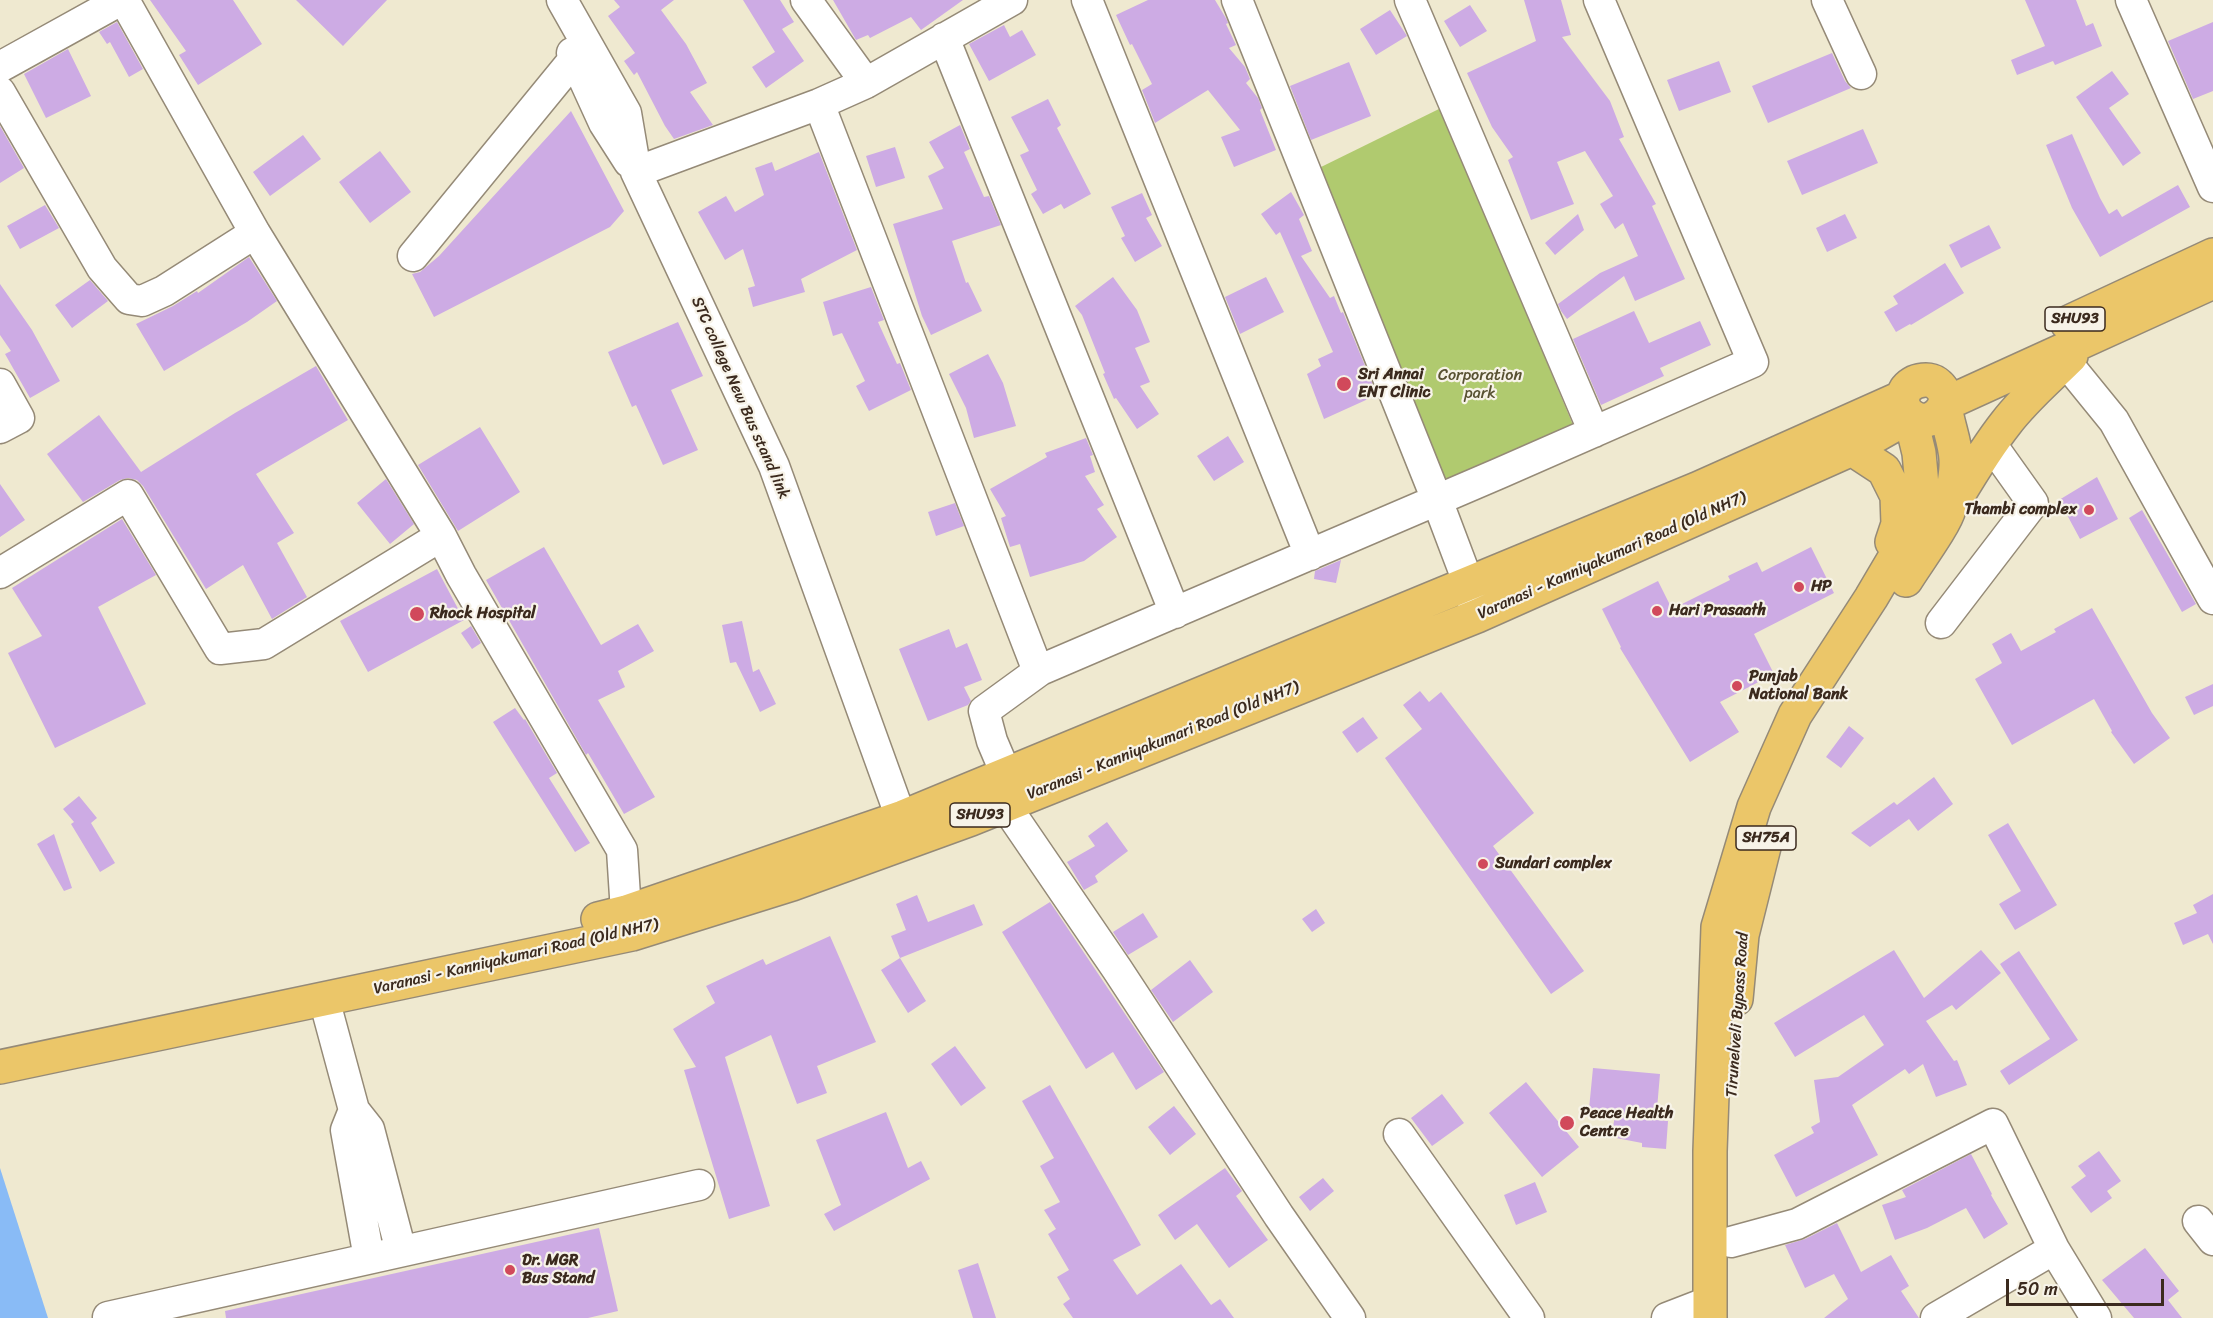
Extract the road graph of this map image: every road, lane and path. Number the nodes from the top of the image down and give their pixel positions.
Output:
1 (123, 0) edge
2 (542, 0) edge
3 (562, 0) edge
4 (806, 0) edge
5 (1012, 0) edge
6 (1087, 0) edge
7 (1237, 0) edge
8 (1410, 0) edge
9 (1599, 0) edge
10 (1827, 0) edge
11 (2131, 0) edge
12 (944, 38) junction
13 (575, 57) junction
14 (0, 67) edge
15 (1861, 74) dead end
16 (866, 83) junction
17 (0, 92) edge
18 (819, 104) junction
19 (636, 172) junction
20 (2210, 174) edge
21 (255, 233) junction
22 (2213, 255) edge
23 (413, 256) dead end
24 (2213, 282) edge
25 (2092, 336) junction
26 (2066, 362) junction
27 (0, 384) edge
28 (1942, 394) junction
29 (1907, 407) junction
30 (0, 428) edge
31 (1594, 432) junction
32 (1991, 444) junction
33 (1852, 449) junction
34 (1437, 500) junction
35 (1948, 513) junction
36 (441, 536) junction
37 (1310, 555) junction
38 (0, 573) edge
39 (1468, 582) junction
40 (1879, 584) junction
41 (2213, 599) edge
42 (1175, 613) junction
43 (1476, 616) junction
44 (1941, 623) dead end
45 (1039, 671) junction
46 (1005, 790) junction
47 (906, 829) junction
48 (629, 923) junction
49 (324, 999) junction
50 (0, 1045) edge
51 (0, 1067) edge
52 (1722, 1074) junction
53 (354, 1110) junction
54 (1399, 1134) dead end
55 (699, 1185) dead end
56 (1731, 1242) junction
57 (2054, 1249) junction
58 (401, 1251) junction
59 (369, 1258) junction
60 (1717, 1312) edge
61 (108, 1317) edge
62 (1350, 1318) edge
63 (1529, 1318) edge
64 (1667, 1318) edge
65 (1936, 1318) edge
66 (2096, 1318) edge

1 - 14 street
1 - 21 street
2 - 13 street
3 - 19 street, STC college New Bus stand link
4 - 16 street
5 - 12 street
6 - 37 street
7 - 34 street
8 - 31 street
9 - 31 street
10 - 15 street
11 - 20 street
12 - 16 street
12 - 42 street
13 - 19 street
13 - 23 street
16 - 18 street
17 - 21 street
18 - 19 street
18 - 45 street
19 - 47 street, STC college New Bus stand link
21 - 36 street
22 - 28 main road, Varanasi - Kanniyakumari Road (Old NH7) / SHU93
24 - 25 main road, Varanasi - Kanniyakumari Road (Old NH7) / SHU93
25 - 26 main road
25 - 28 main road, Varanasi - Kanniyakumari Road (Old NH7) / SHU93
26 - 32 main road
26 - 41 street
27 - 30 street
28 - 29 main road, Varanasi - Kanniyakumari Road (Old NH7) / SHU93
28 - 35 main road, Tirunelveli Bypass Road / SH75A
29 - 33 main road, Varanasi - Kanniyakumari Road (Old NH7) / SHU93
29 - 39 main road, Varanasi - Kanniyakumari Road (Old NH7) / SHU93
29 - 40 main road, Tirunelveli Bypass Road / SH75A
31 - 34 street
32 - 35 main road
32 - 44 street
33 - 40 main road
33 - 43 main road, Varanasi - Kanniyakumari Road (Old NH7) / SHU93
34 - 37 street
34 - 39 street
35 - 52 main road, Tirunelveli Bypass Road / SH75A
36 - 38 street
36 - 48 street
37 - 42 street
39 - 43 street
39 - 46 main road, Varanasi - Kanniyakumari Road (Old NH7) / SHU93
40 - 52 main road, Tirunelveli Bypass Road / SH75A
42 - 45 street
43 - 46 main road, Varanasi - Kanniyakumari Road (Old NH7) / SHU93
45 - 46 street
46 - 47 main road, Varanasi - Kanniyakumari Road (Old NH7) / SHU93
46 - 62 street
47 - 48 main road, Varanasi - Kanniyakumari Road (Old NH7) / SHU93
48 - 49 main road, Varanasi - Kanniyakumari Road (Old NH7) / SHU93
48 - 50 main road, Varanasi - Kanniyakumari Road (Old NH7) / SHU93
49 - 51 main road, Varanasi - Kanniyakumari Road (Old NH7) / SHU93
49 - 53 street
52 - 56 main road, Tirunelveli Bypass Road / SH75A
52 - 60 main road, Tirunelveli Bypass Road / SH75A
53 - 58 street
53 - 59 street
54 - 63 street
55 - 58 street
56 - 57 street
56 - 60 main road, Tirunelveli Bypass Road / SH75A
57 - 65 street
57 - 66 street
58 - 59 street
59 - 61 street
60 - 64 street

